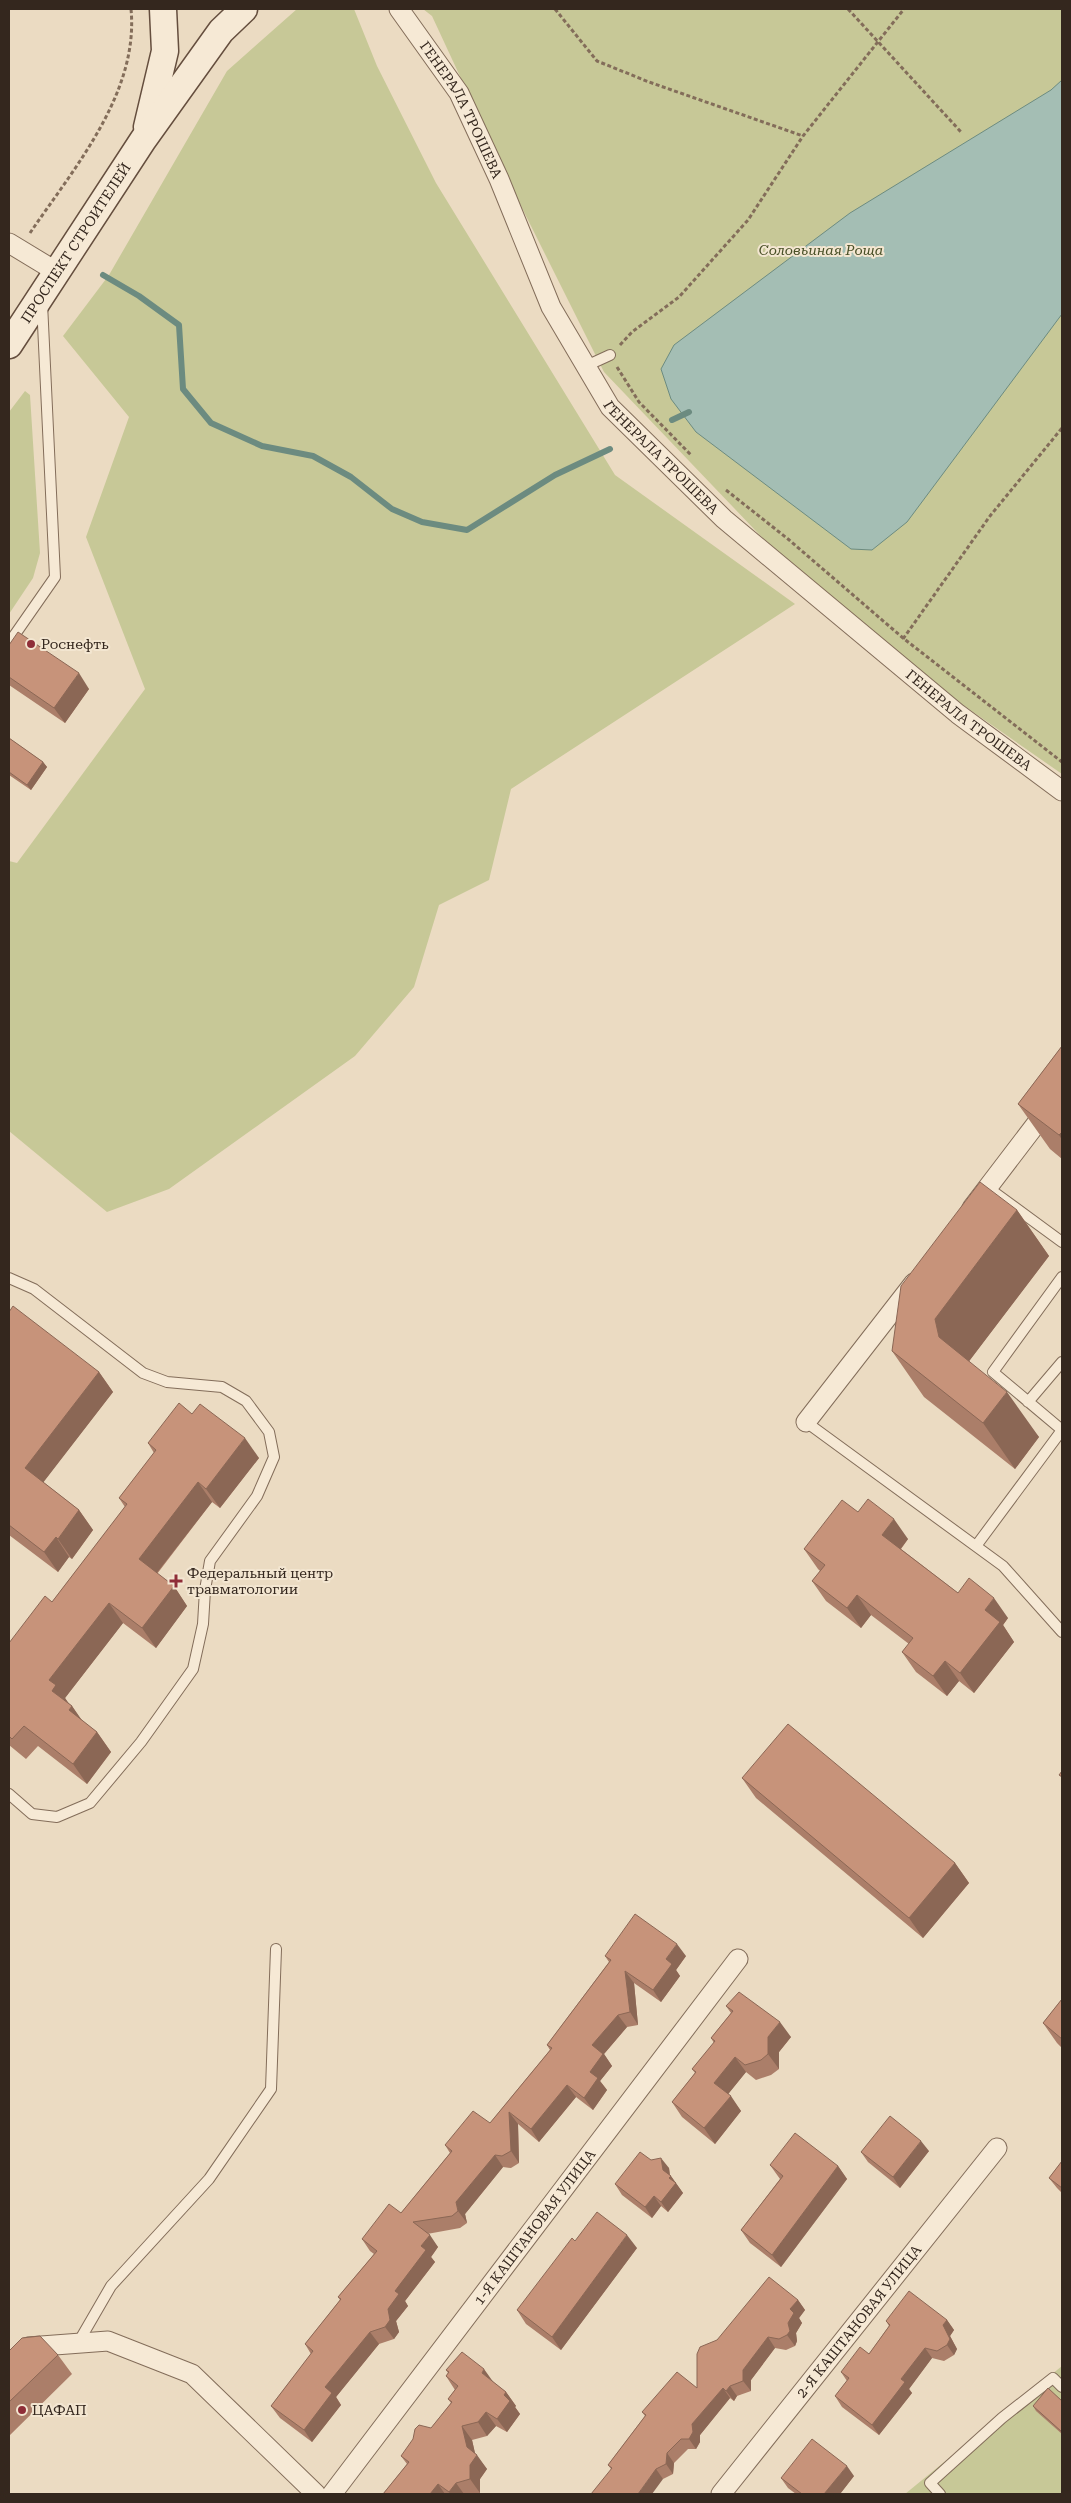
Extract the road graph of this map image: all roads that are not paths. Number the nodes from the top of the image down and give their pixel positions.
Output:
1 (163, 9) edge
2 (244, 9) edge
3 (400, 9) edge
4 (144, 140) junction
5 (14, 247) edge
6 (57, 272) junction
7 (42, 295) junction
8 (9, 345) edge
9 (610, 355) road end
10 (586, 366) junction
11 (9, 643) edge
12 (1062, 791) edge
13 (1062, 1090) edge
14 (987, 1187) junction
15 (963, 1218) edge
16 (1062, 1242) edge
17 (927, 1266) edge
18 (1062, 1277) edge
19 (9, 1278) edge
20 (1062, 1362) edge
21 (1028, 1402) junction
22 (806, 1422) joint
23 (976, 1546) junction
24 (1062, 1632) edge
25 (9, 1794) edge
26 (276, 1949) dead end
27 (738, 1959) dead end
28 (997, 2148) dead end
29 (78, 2343) junction
30 (9, 2366) edge
31 (1062, 2387) edge
32 (316, 2494) edge
33 (332, 2494) edge
34 (721, 2494) edge
35 (940, 2494) edge

1 - 4 main road, ПРОСПЕКТ СТРОИТЕЛЕЙ
2 - 4 main road, ПРОСПЕКТ СТРОИТЕЛЕЙ
3 - 10 street, ГЕНЕРАЛА ТРОШЕВА
4 - 6 main road, ПРОСПЕКТ СТРОИТЕЛЕЙ
5 - 6 street
6 - 7 main road, ПРОСПЕКТ СТРОИТЕЛЕЙ
7 - 8 main road, ПРОСПЕКТ СТРОИТЕЛЕЙ
7 - 11 lane
9 - 10 lane
10 - 12 street, ГЕНЕРАЛА ТРОШЕВА
13 - 14 street
14 - 15 street
14 - 16 lane
17 - 22 street
18 - 21 lane
19 - 25 lane
20 - 21 lane
21 - 23 lane
22 - 23 lane
23 - 24 lane
26 - 29 lane
27 - 33 street, 1-Я КАШТАНОВАЯ УЛИЦА
28 - 34 street, 2-Я КАШТАНОВАЯ УЛИЦА
29 - 30 street
29 - 32 street
31 - 35 lane

